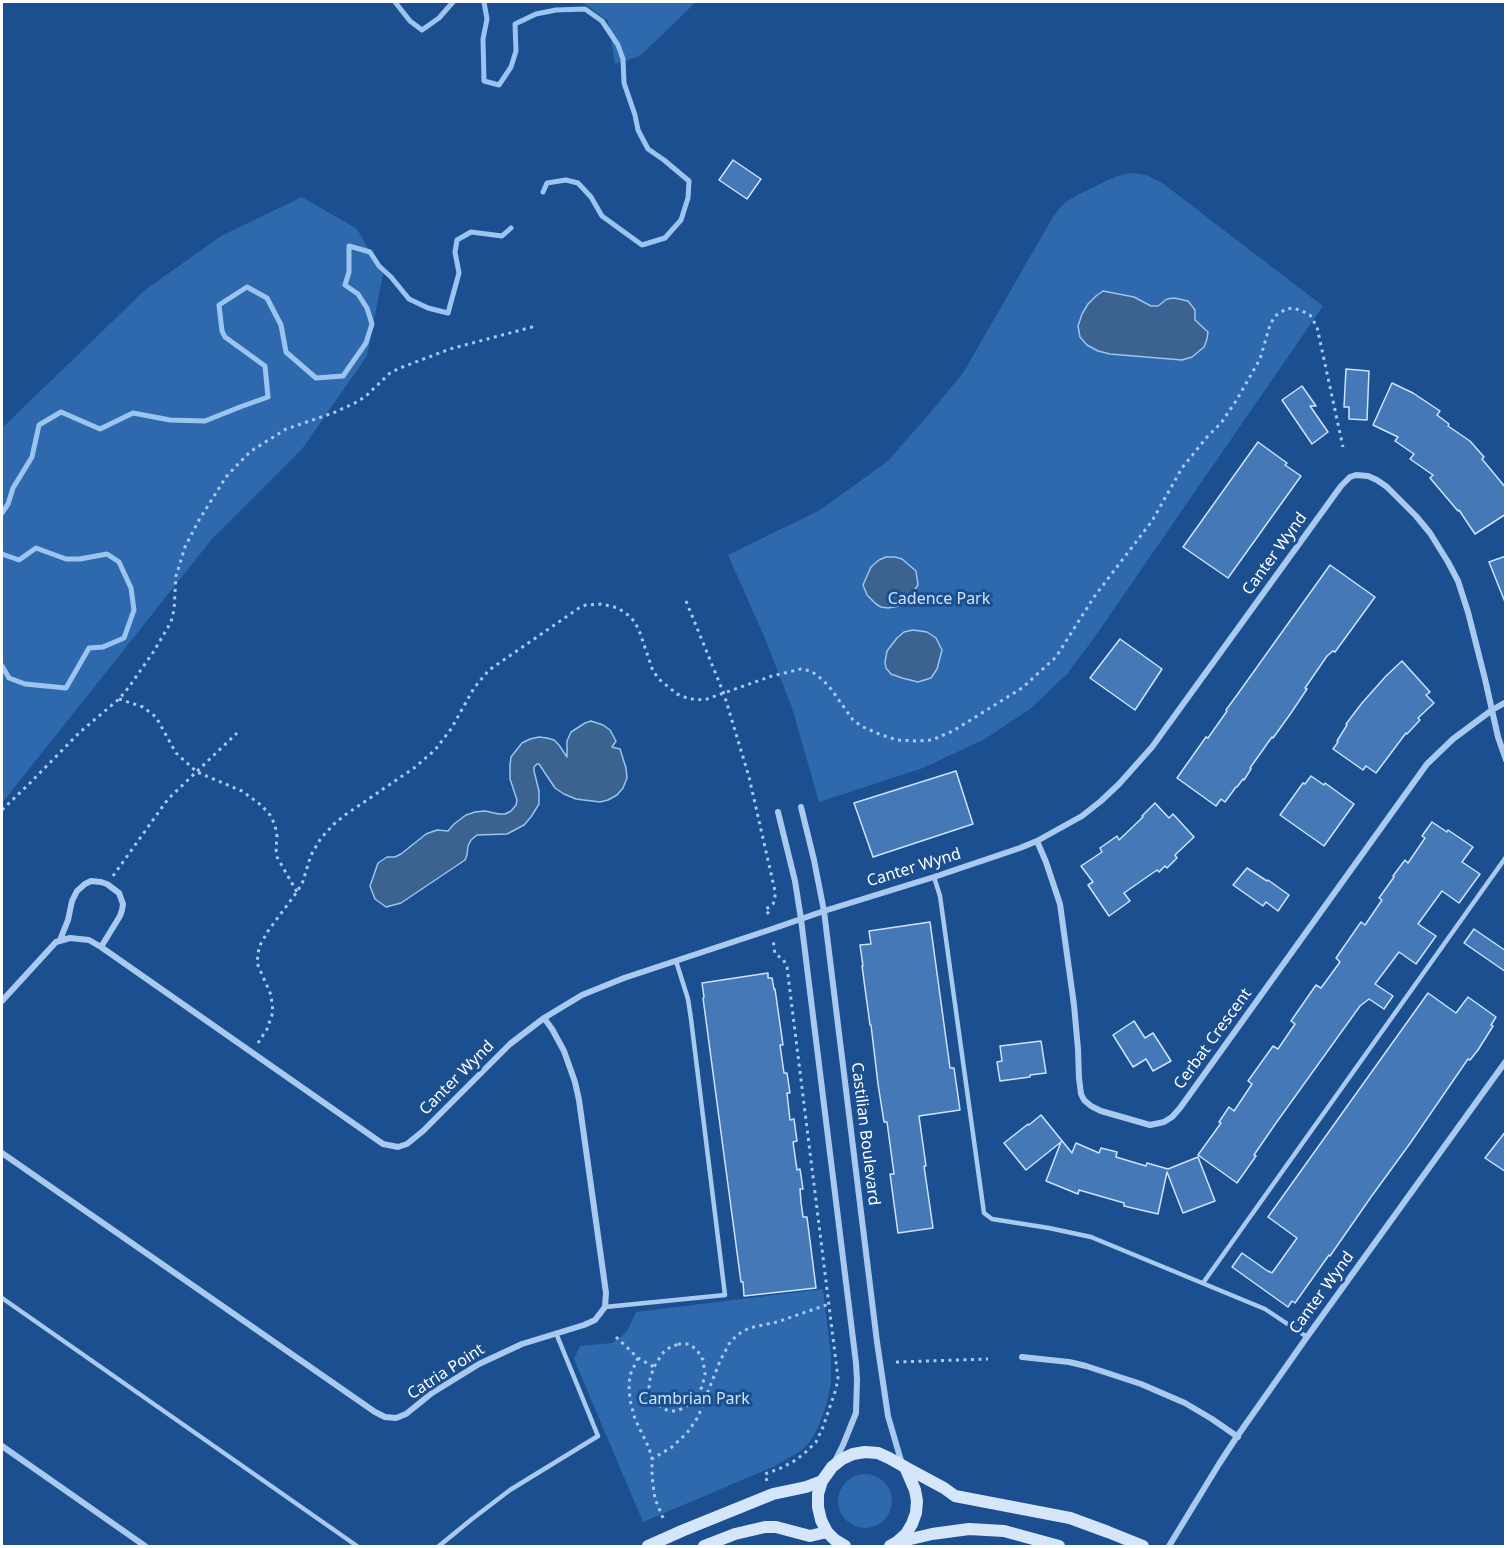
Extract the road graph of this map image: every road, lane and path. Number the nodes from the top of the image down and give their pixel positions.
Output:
1 (536, 326) dead end
2 (1343, 447) dead end
3 (686, 601) dead end
4 (724, 694) junction
5 (119, 699) junction
6 (1506, 702) edge
7 (1492, 710) junction
8 (237, 733) dead end
9 (1506, 760) edge
10 (197, 772) junction
11 (801, 807) dead end
12 (2, 810) edge
13 (778, 812) dead end
14 (1037, 841) junction
15 (1506, 857) edge
16 (934, 877) junction
17 (107, 884) junction
18 (297, 892) junction
19 (824, 911) junction
20 (772, 918) dead end
21 (801, 919) junction
22 (60, 940) junction
23 (774, 944) dead end
24 (101, 947) junction
25 (676, 961) junction
26 (2, 1001) edge
27 (544, 1018) junction
28 (251, 1052) junction
29 (1506, 1061) edge
30 (2, 1153) edge
31 (1203, 1283) junction
32 (2, 1298) edge
33 (829, 1304) junction
34 (605, 1307) junction
35 (556, 1333) junction
36 (616, 1337) dead end
37 (1307, 1337) junction
38 (1022, 1357) dead end
39 (638, 1358) junction
40 (988, 1359) dead end
41 (896, 1362) dead end
42 (654, 1367) junction
43 (701, 1388) junction
44 (709, 1391) junction
45 (1238, 1437) junction
46 (2, 1446) edge
47 (652, 1459) junction
48 (904, 1466) junction
49 (832, 1467) junction
50 (822, 1481) junction
51 (771, 1490) junction
52 (663, 1518) dead end
53 (828, 1532) junction
54 (893, 1544) edge
55 (145, 1546) edge
56 (357, 1546) edge
57 (439, 1546) edge
58 (648, 1546) edge
59 (704, 1546) edge
60 (845, 1546) edge
61 (1059, 1546) edge
62 (1143, 1546) edge
63 (1169, 1546) edge

1 - 5 path
2 - 4 path
3 - 4 path
4 - 18 path
4 - 20 path
5 - 10 path
5 - 12 path
6 - 7 street, Cerbat Crescent
7 - 9 street, Canter Wynd
7 - 14 street, Canter Wynd
7 - 14 street, Cerbat Crescent
8 - 10 path
10 - 17 path
10 - 18 path
11 - 19 street, Castilian Boulevard
13 - 21 street
14 - 16 street, Canter Wynd
15 - 31 lane
16 - 19 street, Canter Wynd
16 - 31 lane
17 - 22 street
17 - 24 street
18 - 28 path
19 - 21 street, Canter Wynd
19 - 48 street, Castilian Boulevard
21 - 25 street, Canter Wynd
21 - 49 street
22 - 24 street, Canter Wynd
22 - 26 street
23 - 33 path
24 - 28 street, Canter Wynd
25 - 27 street, Canter Wynd
25 - 34 lane
27 - 28 street, Canter Wynd
27 - 34 street
29 - 37 street, Canter Wynd
30 - 35 street, Catria Point
31 - 37 lane
32 - 56 lane
33 - 44 path
33 - 51 path
34 - 35 street, Catria Point
35 - 57 lane
36 - 39 path
37 - 45 street, Canter Wynd
38 - 45 street
39 - 42 path
39 - 47 path
40 - 41 path
42 - 43 path
42 - 43 path
43 - 44 path
44 - 47 path
45 - 63 street, Canter Wynd
46 - 55 street
47 - 52 path
48 - 49 street
48 - 54 street
48 - 62 street
49 - 50 street
50 - 51 street
50 - 53 street
51 - 58 street
53 - 59 street
53 - 60 street
54 - 61 street

